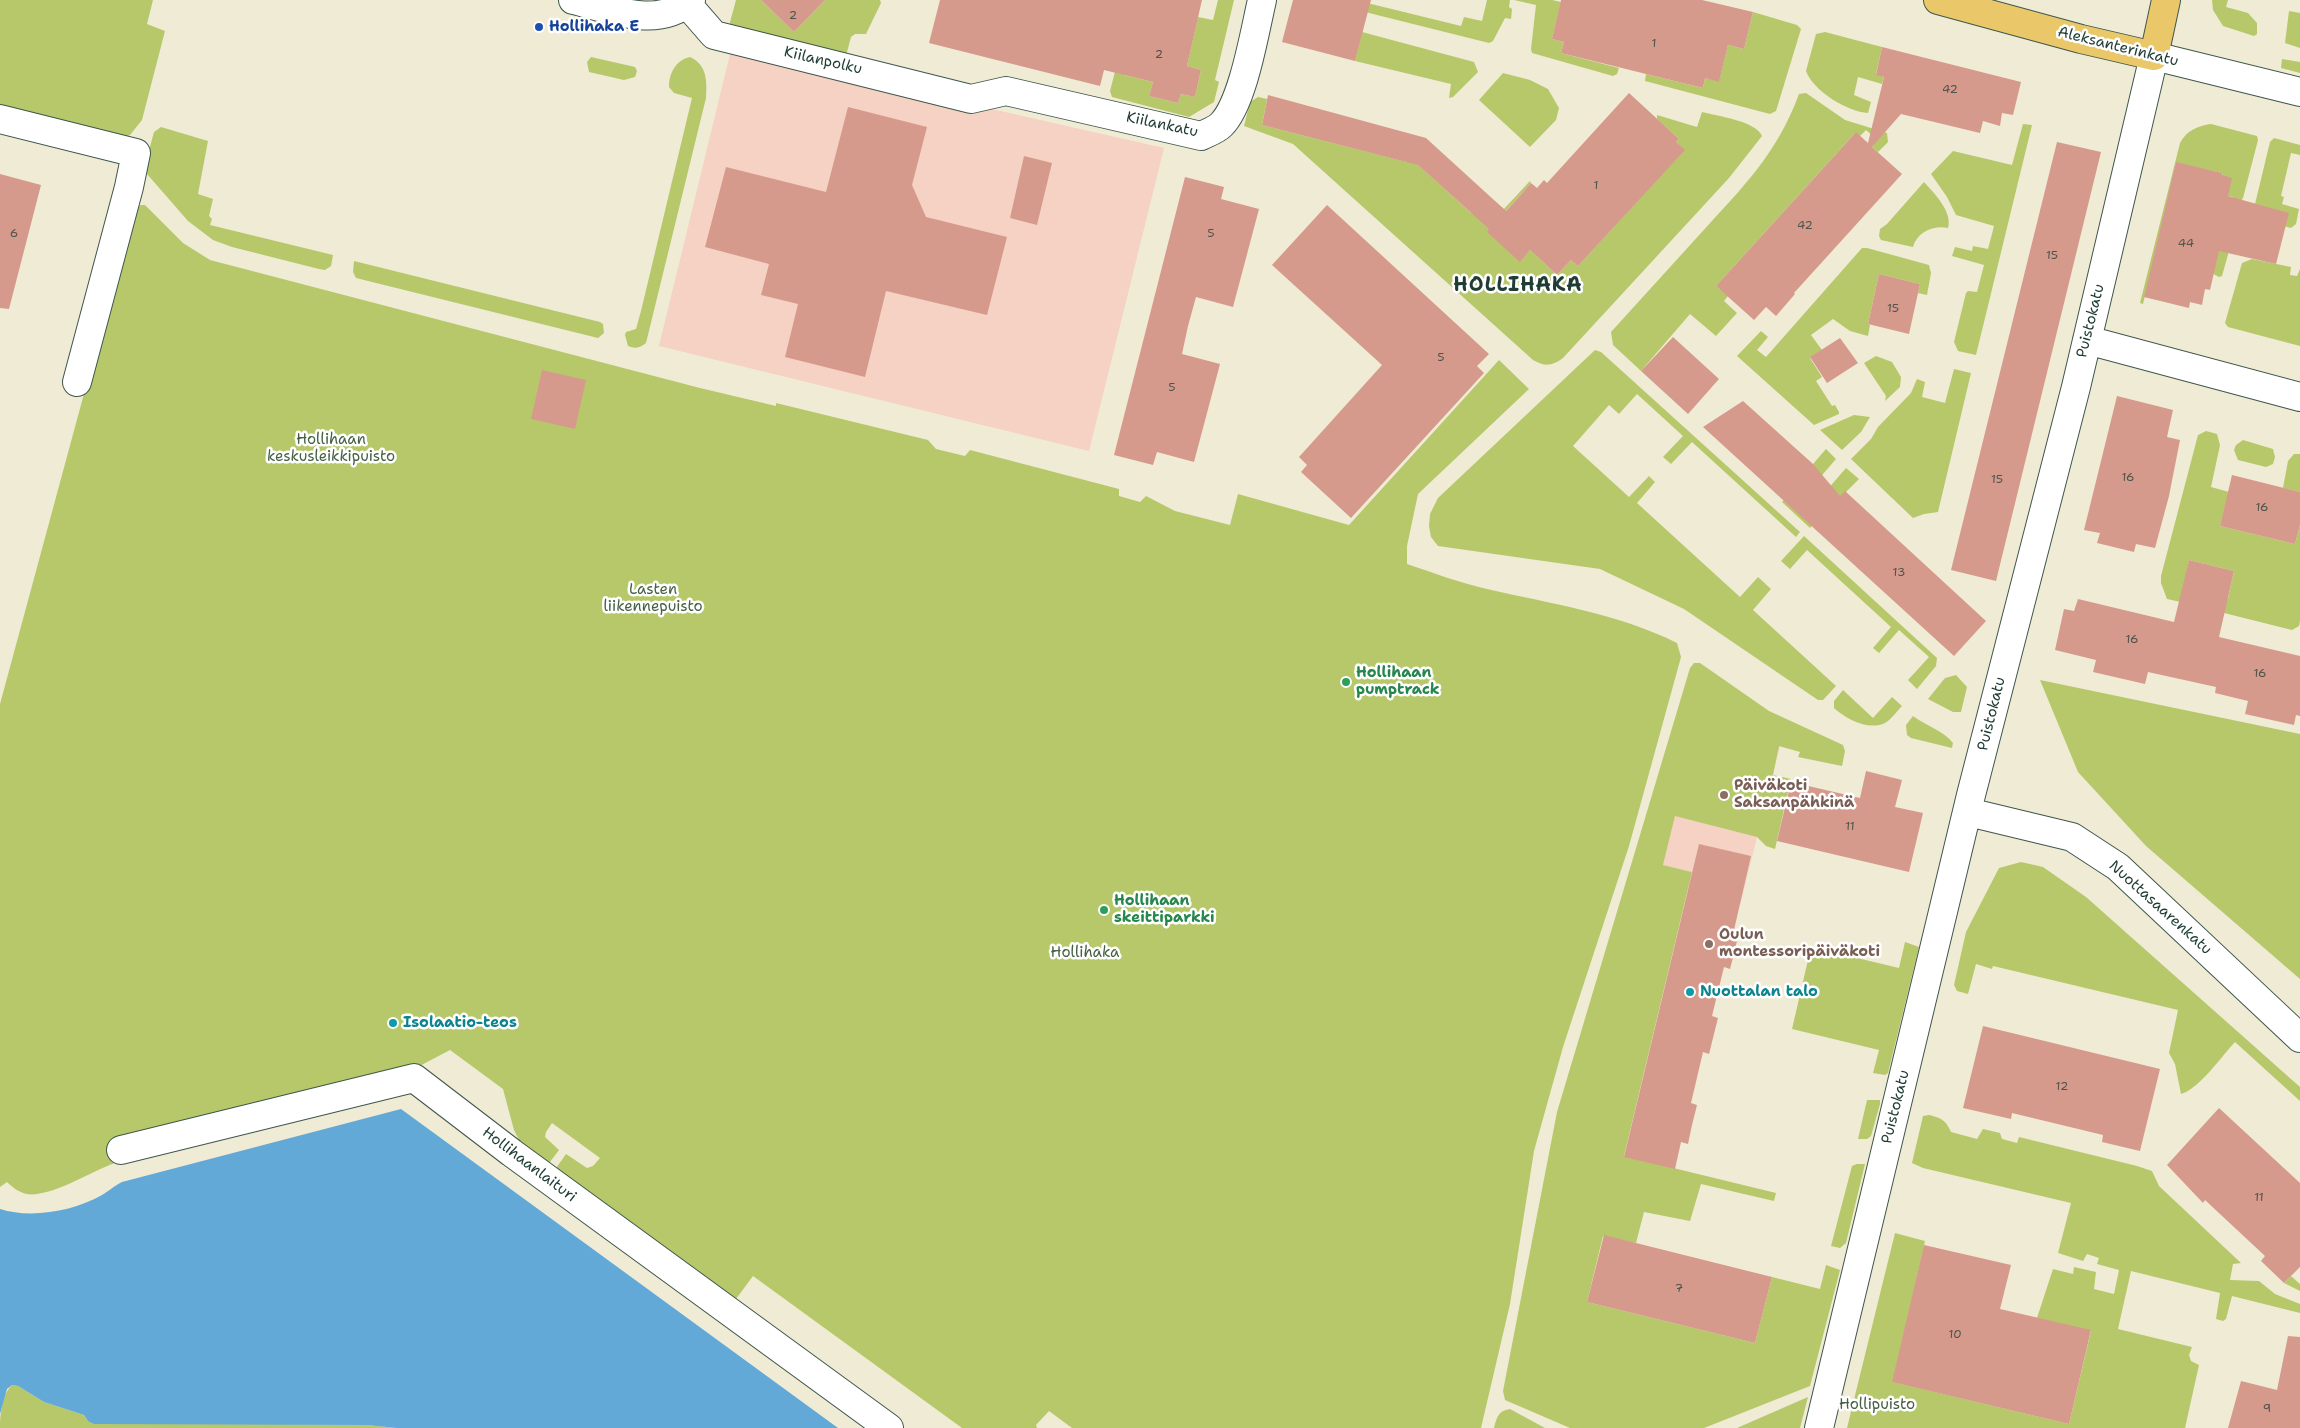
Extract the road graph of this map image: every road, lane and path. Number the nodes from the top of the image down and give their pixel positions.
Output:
1 (573, 0) edge
2 (1262, 0) edge
3 (1940, 0) edge
4 (2166, 0) edge
5 (689, 2) edge
6 (2154, 56) junction
7 (2300, 92) edge
8 (971, 99) joint
9 (0, 119) edge
10 (2087, 340) junction
11 (77, 382) dead end
12 (2300, 397) edge
13 (1968, 812) junction
14 (2300, 1038) edge
15 (122, 1150) dead end
16 (889, 1428) edge
17 (1819, 1428) edge

1 - 5 street
2 - 8 street, Kiilankatu
3 - 6 main road, Aleksanterinkatu
4 - 6 main road, Puistokatu
5 - 8 street, Kiilanpolku
6 - 7 street, Aleksanterinkatu
6 - 10 street, Puistokatu
9 - 11 street
10 - 12 street
10 - 13 street, Puistokatu
13 - 14 street, Nuottasaarenkatu
13 - 17 street, Puistokatu
15 - 16 street, Hollihaanlaituri

